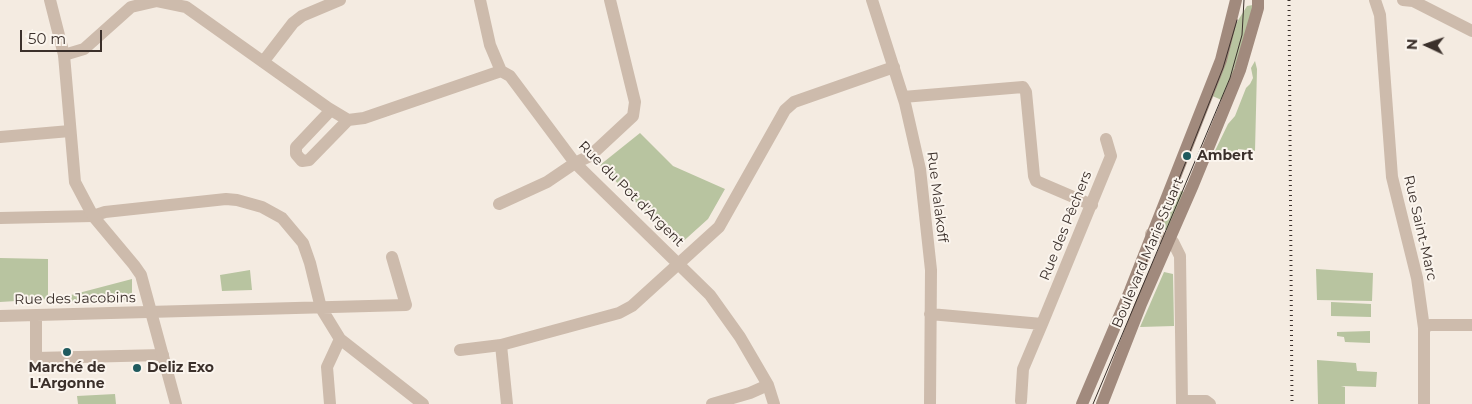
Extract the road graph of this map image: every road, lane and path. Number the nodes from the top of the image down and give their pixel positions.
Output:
1 (50, 0) edge
2 (340, 0) edge
3 (480, 0) edge
4 (610, 0) edge
5 (872, 0) edge
6 (1236, 0) edge
7 (1258, 0) edge
8 (1376, 0) edge
9 (1402, 0) edge
10 (1472, 31) edge
11 (64, 55) junction
12 (263, 62) junction
13 (894, 68) junction
14 (501, 71) junction
15 (903, 97) junction
16 (331, 110) junction
17 (348, 120) junction
18 (70, 131) junction
19 (0, 137) edge
20 (1106, 139) dead end
21 (575, 163) junction
22 (499, 204) dead end
23 (1092, 204) junction
24 (93, 216) junction
25 (0, 218) edge
26 (1151, 234) junction
27 (1169, 241) junction
28 (392, 257) dead end
29 (679, 263) junction
30 (320, 308) junction
31 (151, 312) junction
32 (930, 314) junction
33 (36, 315) junction
34 (0, 316) edge
35 (1042, 324) junction
36 (1472, 325) edge
37 (1424, 328) junction
38 (340, 339) junction
39 (501, 346) junction
40 (460, 350) dead end
41 (163, 355) junction
42 (768, 385) junction
43 (1021, 401) dead end
44 (1182, 402) edge
45 (176, 404) edge
46 (330, 404) edge
47 (423, 404) edge
48 (507, 404) edge
49 (712, 404) edge
50 (774, 404) edge
51 (930, 404) edge
52 (1082, 404) edge
53 (1102, 404) edge
54 (1210, 404) edge
55 (1424, 404) edge

1 - 11 street
2 - 12 street
3 - 14 street, Rue du Pot d'Argent
4 - 21 street
5 - 13 street, Rue Malakoff
6 - 26 main road, Boulevard Marie Stuart
7 - 27 main road, Boulevard Marie Stuart
8 - 37 street, Rue Saint-Marc
9 - 10 street
11 - 12 street
11 - 18 street
12 - 16 street
13 - 15 street, Rue Malakoff
13 - 29 street
14 - 17 street
14 - 21 street, Rue du Pot d'Argent
15 - 23 street
15 - 32 street, Rue Malakoff
16 - 17 street
16 - 17 street
18 - 19 street
18 - 24 street
20 - 23 street, Rue des Pêchers
21 - 22 street
21 - 29 street, Rue du Pot d'Argent
23 - 35 street, Rue des Pêchers
24 - 25 street
24 - 30 street
24 - 31 street
26 - 27 street
26 - 52 main road, Boulevard Marie Stuart
27 - 44 street
27 - 53 main road, Boulevard Marie Stuart
28 - 30 street, Rue des Jacobins
29 - 39 street
29 - 42 street, Rue du Pot d'Argent
30 - 31 street, Rue des Jacobins
30 - 38 street
31 - 33 street, Rue des Jacobins
31 - 41 street
32 - 35 street
32 - 51 street, Rue Malakoff
33 - 34 street, Rue des Jacobins
33 - 41 street
35 - 43 street, Rue des Pêchers
36 - 37 street
37 - 55 street, Rue Saint-Marc
38 - 46 street
38 - 47 street
39 - 40 street
39 - 48 street
41 - 45 street
42 - 49 street
42 - 50 street, Rue du Pot d'Argent
44 - 54 street

